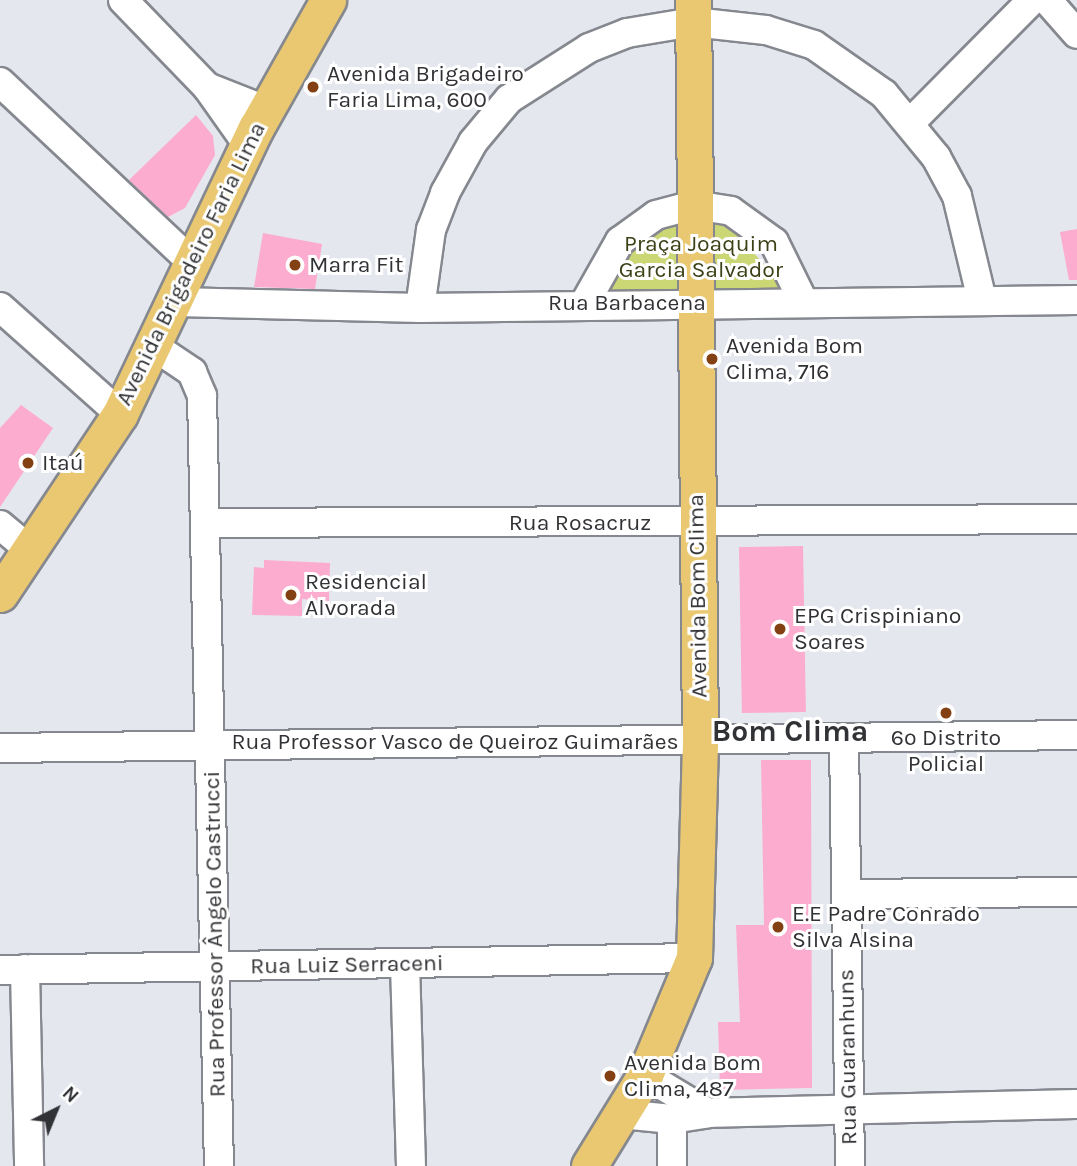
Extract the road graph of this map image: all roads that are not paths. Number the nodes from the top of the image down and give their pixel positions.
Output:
1 (328, 0) edge
2 (1032, 0) edge
3 (1046, 0) edge
4 (128, 2) edge
5 (693, 11) edge
6 (1077, 34) edge
7 (0, 82) edge
8 (207, 88) junction
9 (265, 110) junction
10 (911, 122) junction
11 (248, 145) junction
12 (694, 205) junction
13 (211, 225) junction
14 (155, 228) junction
15 (193, 263) junction
16 (982, 300) junction
17 (1077, 300) edge
18 (586, 301) junction
19 (803, 301) junction
20 (177, 302) junction
21 (692, 302) junction
22 (0, 307) edge
23 (420, 308) junction
24 (155, 347) junction
25 (120, 414) junction
26 (1077, 519) edge
27 (208, 523) junction
28 (0, 524) edge
29 (697, 524) junction
30 (30, 550) junction
31 (0, 594) edge
32 (1077, 735) edge
33 (844, 738) junction
34 (700, 740) junction
35 (211, 744) junction
36 (0, 748) edge
37 (1077, 892) edge
38 (847, 894) junction
39 (694, 958) junction
40 (405, 964) junction
41 (214, 967) junction
42 (12, 969) edge
43 (645, 1074) junction
44 (1077, 1104) edge
45 (848, 1109) junction
46 (708, 1112) junction
47 (621, 1114) junction
48 (672, 1119) junction
49 (29, 1166) edge
50 (219, 1166) edge
51 (411, 1166) edge
52 (589, 1166) edge
53 (672, 1166) edge
54 (850, 1166) edge

1 - 9 main road, Avenida Brigadeiro Faria Lima
2 - 10 street
3 - 6 street
4 - 8 street
5 - 10 street
5 - 12 main road, Avenida Bom Clima
5 - 23 street
7 - 14 street
8 - 9 street
8 - 11 street
9 - 11 main road, Avenida Brigadeiro Faria Lima
10 - 16 street
11 - 13 main road, Avenida Brigadeiro Faria Lima
12 - 18 street
12 - 19 street
12 - 21 main road, Avenida Bom Clima
13 - 14 street
13 - 15 main road, Avenida Brigadeiro Faria Lima
14 - 15 street
15 - 20 main road, Avenida Brigadeiro Faria Lima
16 - 17 street, Rua Barbacena
16 - 19 street, Rua Barbacena
18 - 21 street, Rua Barbacena
18 - 23 street, Rua Barbacena
19 - 21 street, Rua Barbacena
20 - 23 street, Rua Barbacena
20 - 24 main road, Avenida Brigadeiro Faria Lima
21 - 29 main road, Avenida Bom Clima
22 - 25 street
24 - 25 main road, Avenida Brigadeiro Faria Lima
24 - 27 street, Rua Professor Ângelo Castrucci
25 - 30 main road, Avenida Brigadeiro Faria Lima
26 - 29 street, Rua Rosacruz
27 - 29 street, Rua Rosacruz
27 - 35 street, Rua Professor Ângelo Castrucci
28 - 30 street
29 - 34 main road, Avenida Bom Clima
30 - 31 main road, Avenida Brigadeiro Faria Lima
32 - 33 street, Rua Professor Vasco de Queiroz Guimarães
33 - 34 street, Rua Professor Vasco de Queiroz Guimarães
33 - 38 street, Rua Guaranhuns
34 - 35 street, Rua Professor Vasco de Queiroz Guimarães
34 - 39 main road, Avenida Bom Clima
35 - 36 street, Rua Professor Vasco de Queiroz Guimarães
35 - 41 street, Rua Professor Ângelo Castrucci
37 - 38 street
38 - 45 street, Rua Guaranhuns
39 - 40 street, Rua Luiz Serraceni
39 - 43 main road, Avenida Bom Clima
40 - 41 street, Rua Luiz Serraceni
40 - 51 street
41 - 42 street, Rua Luiz Serraceni
41 - 50 street, Rua Professor Ângelo Castrucci
42 - 49 street
43 - 46 street
43 - 47 main road, Avenida Bom Clima
44 - 45 street
45 - 46 street
45 - 54 street, Rua Guaranhuns
46 - 48 street
47 - 48 street
47 - 52 main road, Avenida Bom Clima
48 - 53 street

